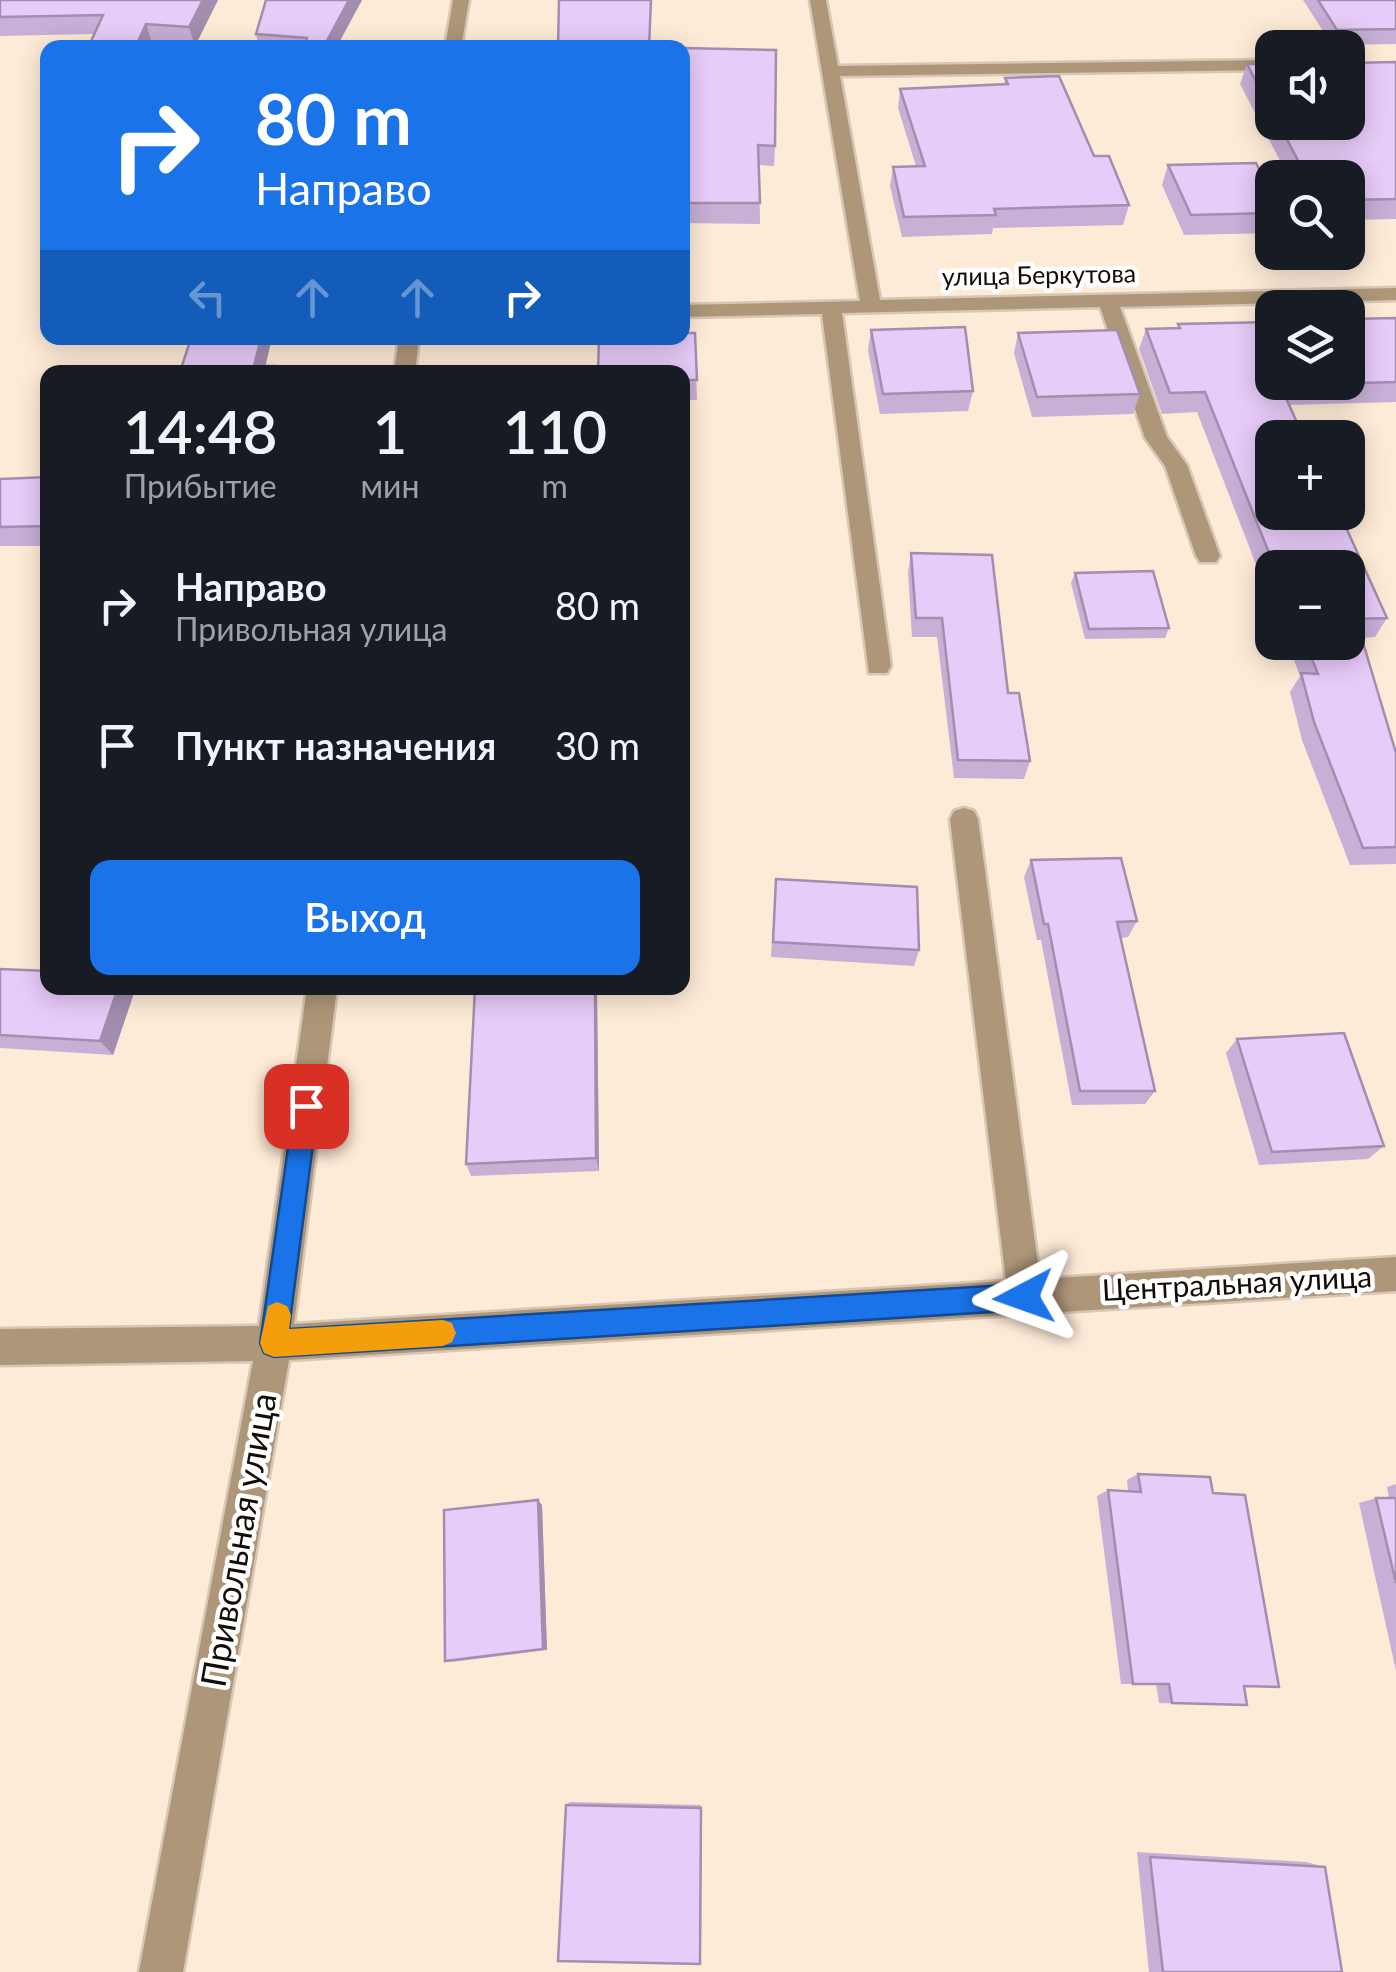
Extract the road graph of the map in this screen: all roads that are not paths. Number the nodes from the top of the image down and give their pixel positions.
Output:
1 (460, 0) edge
2 (818, 0) edge
3 (454, 40) edge
4 (1255, 65) edge
5 (833, 71) junction
6 (1396, 294) edge
7 (1108, 301) junction
8 (871, 306) junction
9 (830, 308) junction
10 (690, 311) edge
11 (1208, 556) dead end
12 (878, 666) dead end
13 (964, 819) dead end
14 (321, 995) edge
15 (1396, 1274) edge
16 (1024, 1297) junction
17 (274, 1343) junction
18 (0, 1348) edge
19 (162, 1972) edge

1 - 3 street
2 - 5 street
4 - 5 street
5 - 8 street
6 - 7 street, улица Беркутова
7 - 8 street, улица Беркутова
7 - 11 street
8 - 9 street, улица Беркутова
9 - 10 street, улица Беркутова
9 - 12 street
13 - 16 street
14 - 17 street, Привольная улица
15 - 16 street, Центральная улица
16 - 17 street, Центральная улица
17 - 18 street, Центральная улица
17 - 19 street, Привольная улица

